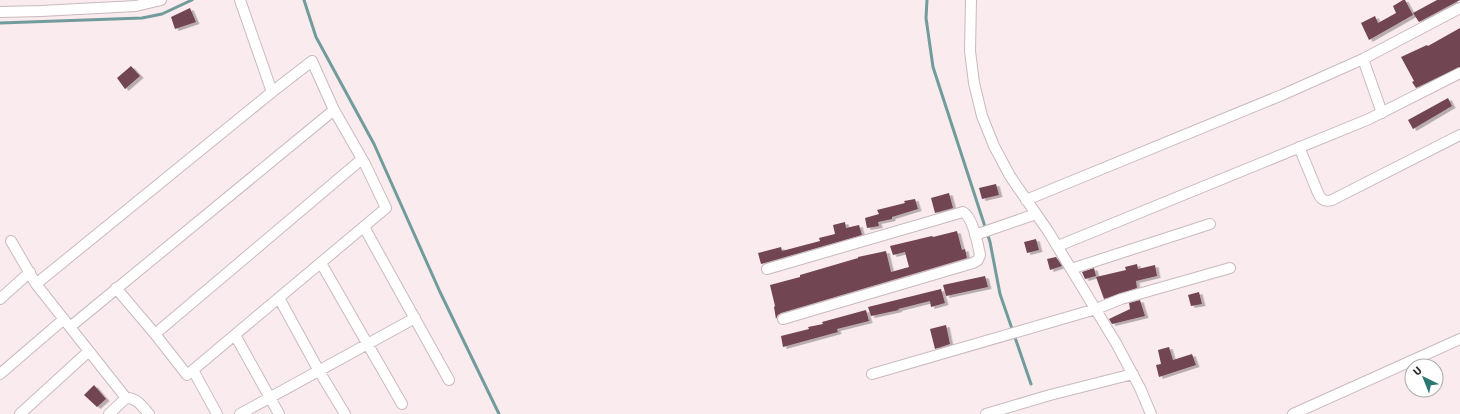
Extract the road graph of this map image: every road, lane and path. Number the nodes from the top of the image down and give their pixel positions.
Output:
1 (161, 0) edge
2 (240, 0) edge
3 (971, 0) edge
4 (1460, 8) edge
5 (0, 12) edge
6 (1363, 59) junction
7 (1460, 73) edge
8 (272, 92) junction
9 (334, 110) junction
10 (1382, 113) junction
11 (1460, 135) edge
12 (1299, 147) junction
13 (362, 159) junction
14 (1026, 200) junction
15 (1036, 214) junction
16 (1210, 224) dead end
17 (364, 227) junction
18 (975, 235) junction
19 (11, 241) dead end
20 (1058, 246) junction
21 (321, 263) junction
22 (1230, 268) dead end
23 (767, 269) dead end
24 (1071, 269) junction
25 (30, 272) junction
26 (36, 284) junction
27 (116, 288) junction
28 (279, 298) junction
29 (0, 299) edge
30 (1096, 308) junction
31 (415, 318) junction
32 (783, 319) dead end
33 (67, 323) junction
34 (155, 334) junction
35 (235, 335) junction
36 (1460, 339) edge
37 (368, 344) junction
38 (89, 351) junction
39 (193, 370) junction
40 (319, 371) junction
41 (0, 374) edge
42 (872, 374) dead end
43 (1133, 374) junction
44 (449, 380) dead end
45 (126, 398) junction
46 (270, 398) junction
47 (402, 404) dead end
48 (20, 414) edge
49 (109, 414) edge
50 (149, 414) edge
51 (217, 414) edge
52 (240, 414) edge
53 (279, 414) edge
54 (345, 414) edge
55 (986, 414) edge
56 (1151, 414) edge
57 (1293, 414) edge

1 - 5 street
2 - 8 street
3 - 14 street
4 - 6 street
6 - 10 street
6 - 14 street
7 - 10 street
8 - 9 street
8 - 26 street
9 - 13 street
9 - 27 street
10 - 12 street
11 - 12 street
12 - 20 street
13 - 17 street
13 - 34 street
14 - 15 street
15 - 18 street
15 - 20 street
16 - 24 street
17 - 21 street
17 - 31 street
18 - 23 street
18 - 32 street
19 - 25 street
20 - 24 street
21 - 28 street
21 - 37 street
22 - 30 street
24 - 30 street
25 - 26 street
25 - 29 street
26 - 33 street
27 - 33 street
27 - 34 street
28 - 35 street
28 - 40 street
30 - 42 street
30 - 43 street
31 - 37 street
31 - 44 street
33 - 38 street
33 - 41 street
34 - 39 street
35 - 39 street
35 - 46 street
36 - 57 street
37 - 40 street
37 - 47 street
38 - 45 street
38 - 48 street
39 - 51 street
40 - 46 street
40 - 54 street
43 - 55 street
43 - 56 street
45 - 49 street
45 - 50 street
46 - 52 street
46 - 53 street

